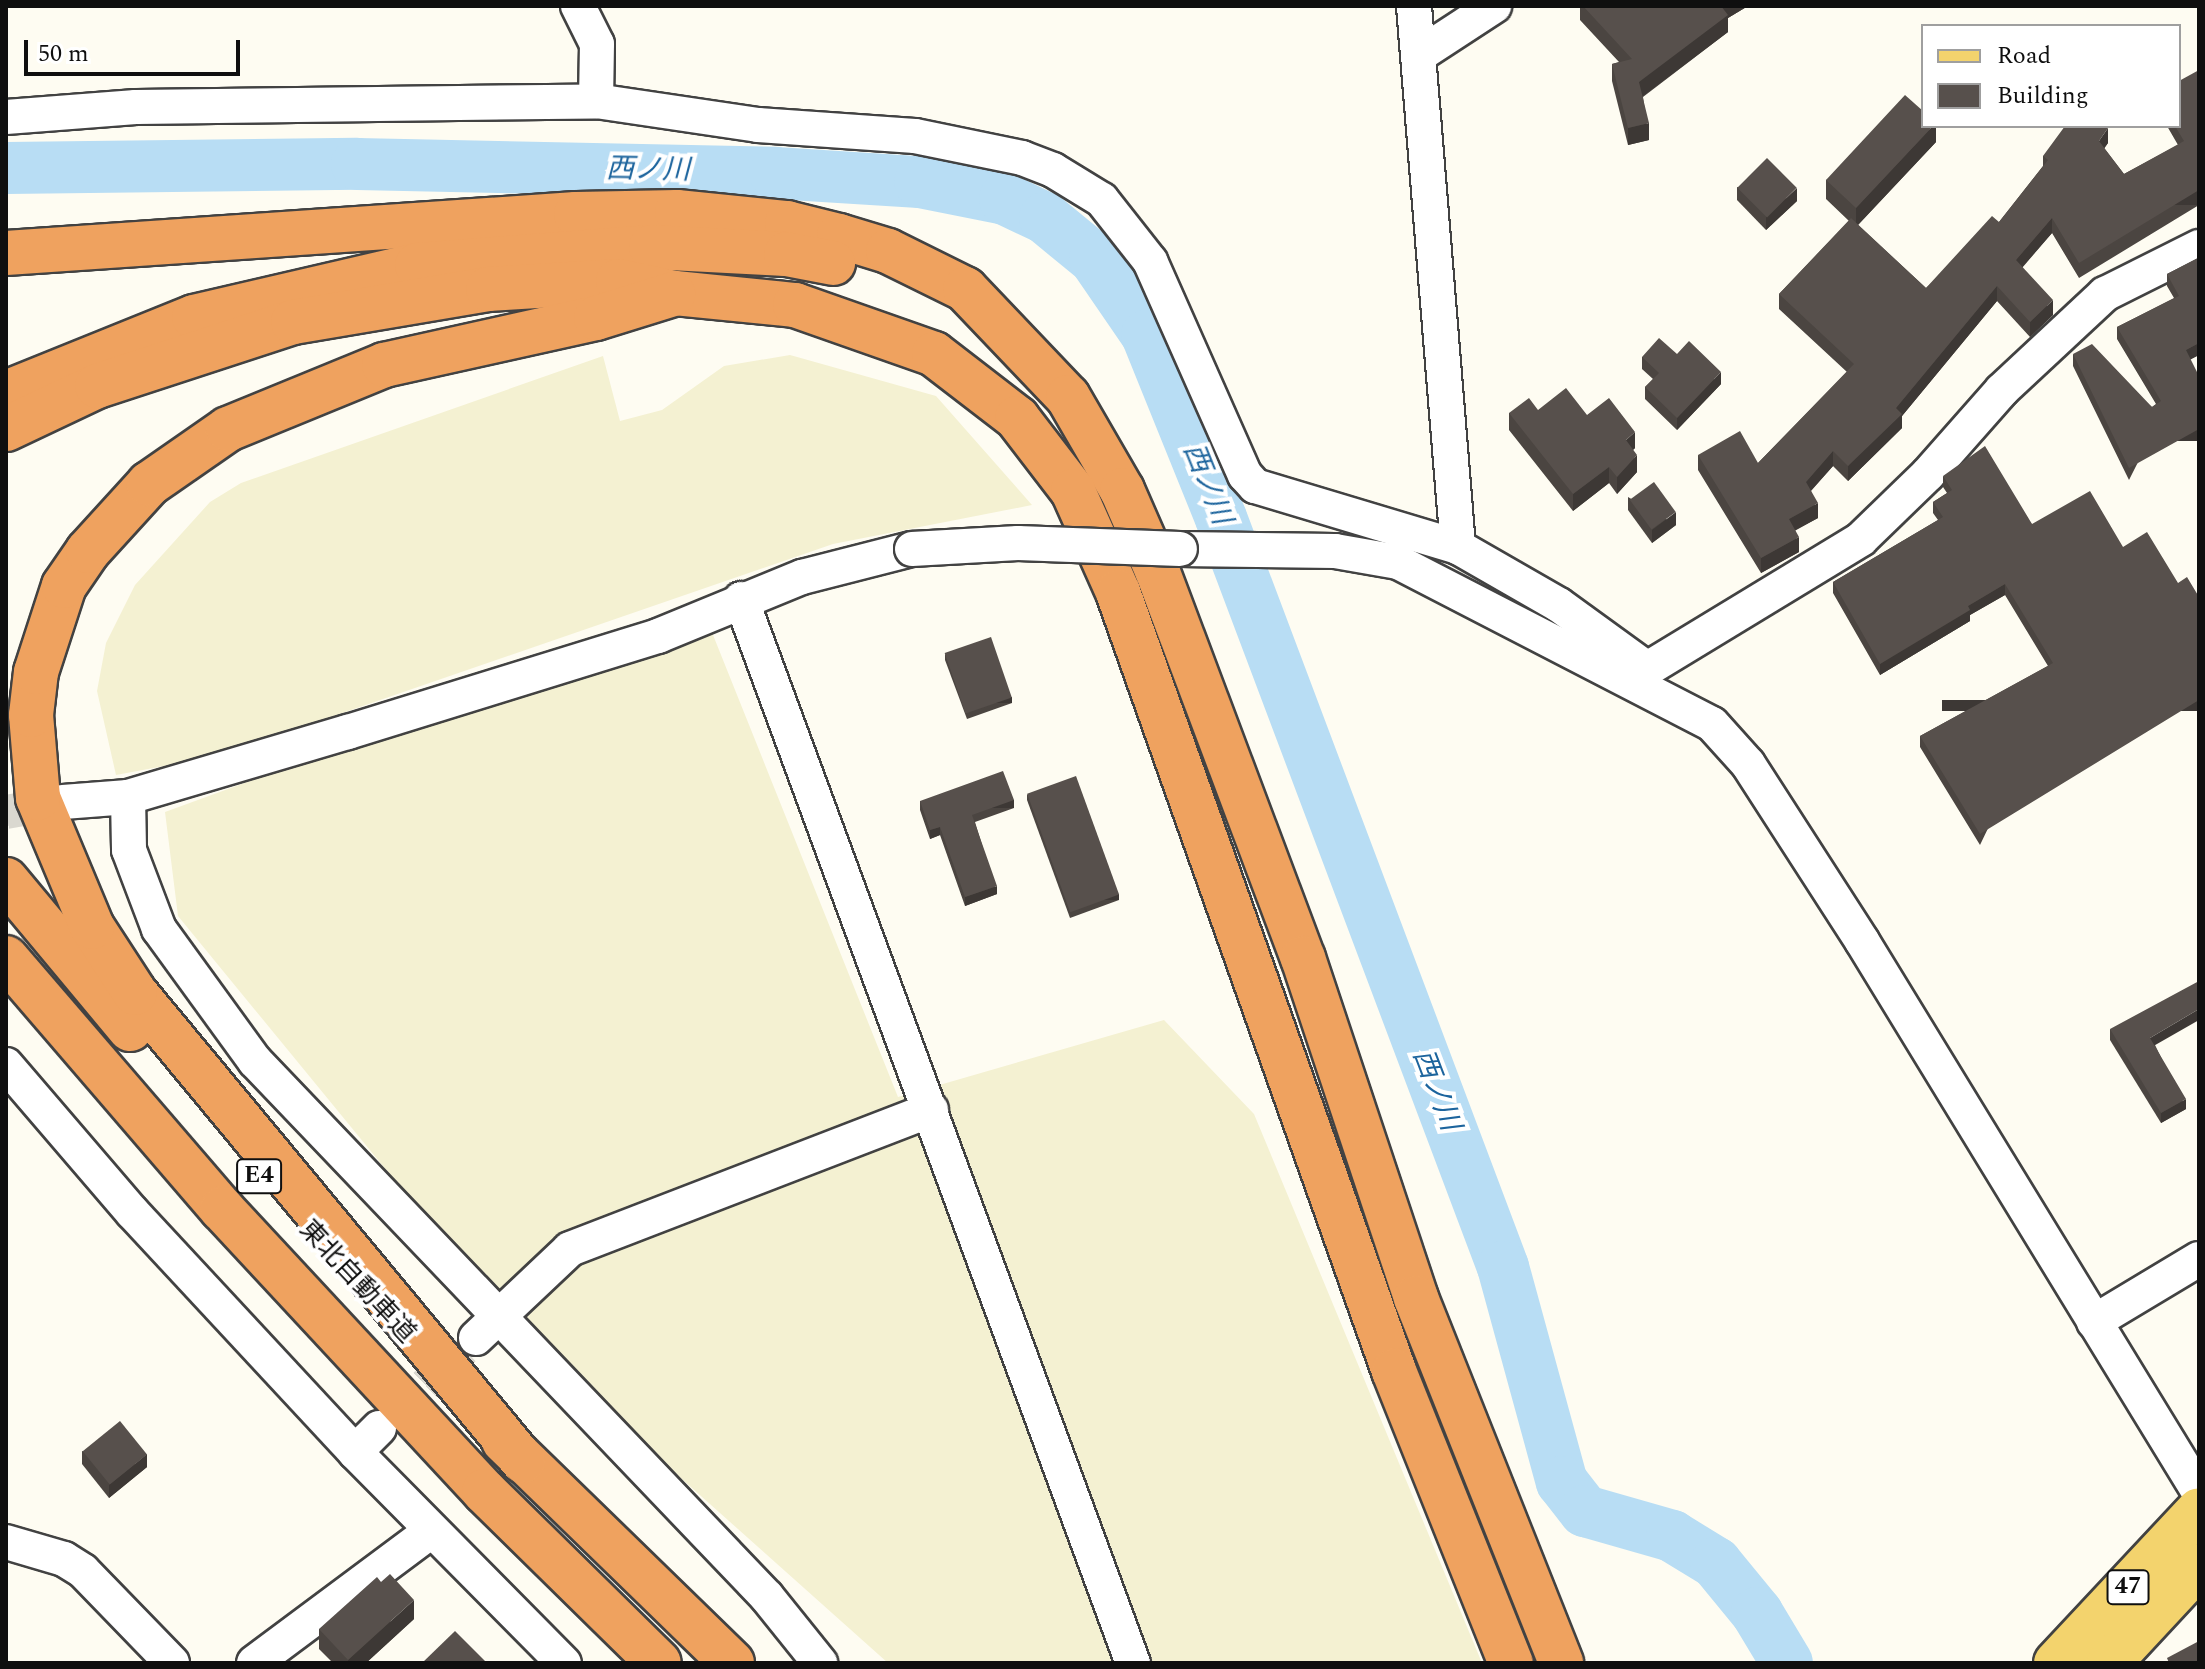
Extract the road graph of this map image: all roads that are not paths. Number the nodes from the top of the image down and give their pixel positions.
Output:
1 (578, 6) edge
2 (1414, 6) edge
3 (1494, 6) edge
4 (1419, 55) junction
5 (596, 101) junction
6 (6, 117) edge
7 (2199, 247) edge
8 (6, 253) edge
9 (675, 293) junction
10 (1001, 324) junction
11 (6, 393) edge
12 (6, 429) edge
13 (1458, 547) junction
14 (741, 599) junction
15 (1639, 674) junction
16 (128, 797) junction
17 (63, 802) tunnel mouth
18 (6, 880) edge
19 (6, 958) edge
20 (6, 992) edge
21 (6, 1065) edge
22 (931, 1110) junction
23 (222, 1209) junction
24 (2199, 1259) edge
25 (500, 1313) junction
26 (2094, 1322) junction
27 (476, 1338) tunnel mouth
28 (379, 1428) tunnel mouth
29 (355, 1452) junction
30 (523, 1461) junction
31 (2199, 1492) edge
32 (2199, 1510) edge
33 (431, 1531) junction
34 (14, 1551) edge
35 (2199, 1566) edge
36 (172, 1663) edge
37 (254, 1663) edge
38 (564, 1663) edge
39 (659, 1663) edge
40 (732, 1663) edge
41 (820, 1663) edge
42 (1133, 1663) edge
43 (1511, 1663) edge
44 (1561, 1663) edge
45 (2056, 1663) edge
46 (2109, 1663) edge

1 - 5 street
2 - 4 street
3 - 4 street
4 - 13 street
5 - 6 street
5 - 13 street
7 - 15 street
8 - 10 highway
9 - 12 highway
9 - 30 highway
9 - 43 highway
10 - 11 highway
10 - 44 highway
13 - 15 street
14 - 15 street, bridge
14 - 16 street
14 - 22 street
15 - 26 street
16 - 17 street
16 - 25 street
18 - 30 highway, 東北自動車道 / E4
19 - 23 highway, 東北自動車道 / E4
20 - 23 highway
21 - 29 street
22 - 25 street
22 - 42 street
23 - 39 highway, 東北自動車道 / E4
24 - 26 street
25 - 27 street
25 - 41 street
26 - 31 street
28 - 29 street
29 - 33 street
30 - 40 highway, 東北自動車道 / E4
32 - 45 main road, 47
33 - 37 street
33 - 38 street
34 - 36 street
35 - 46 main road, 47

